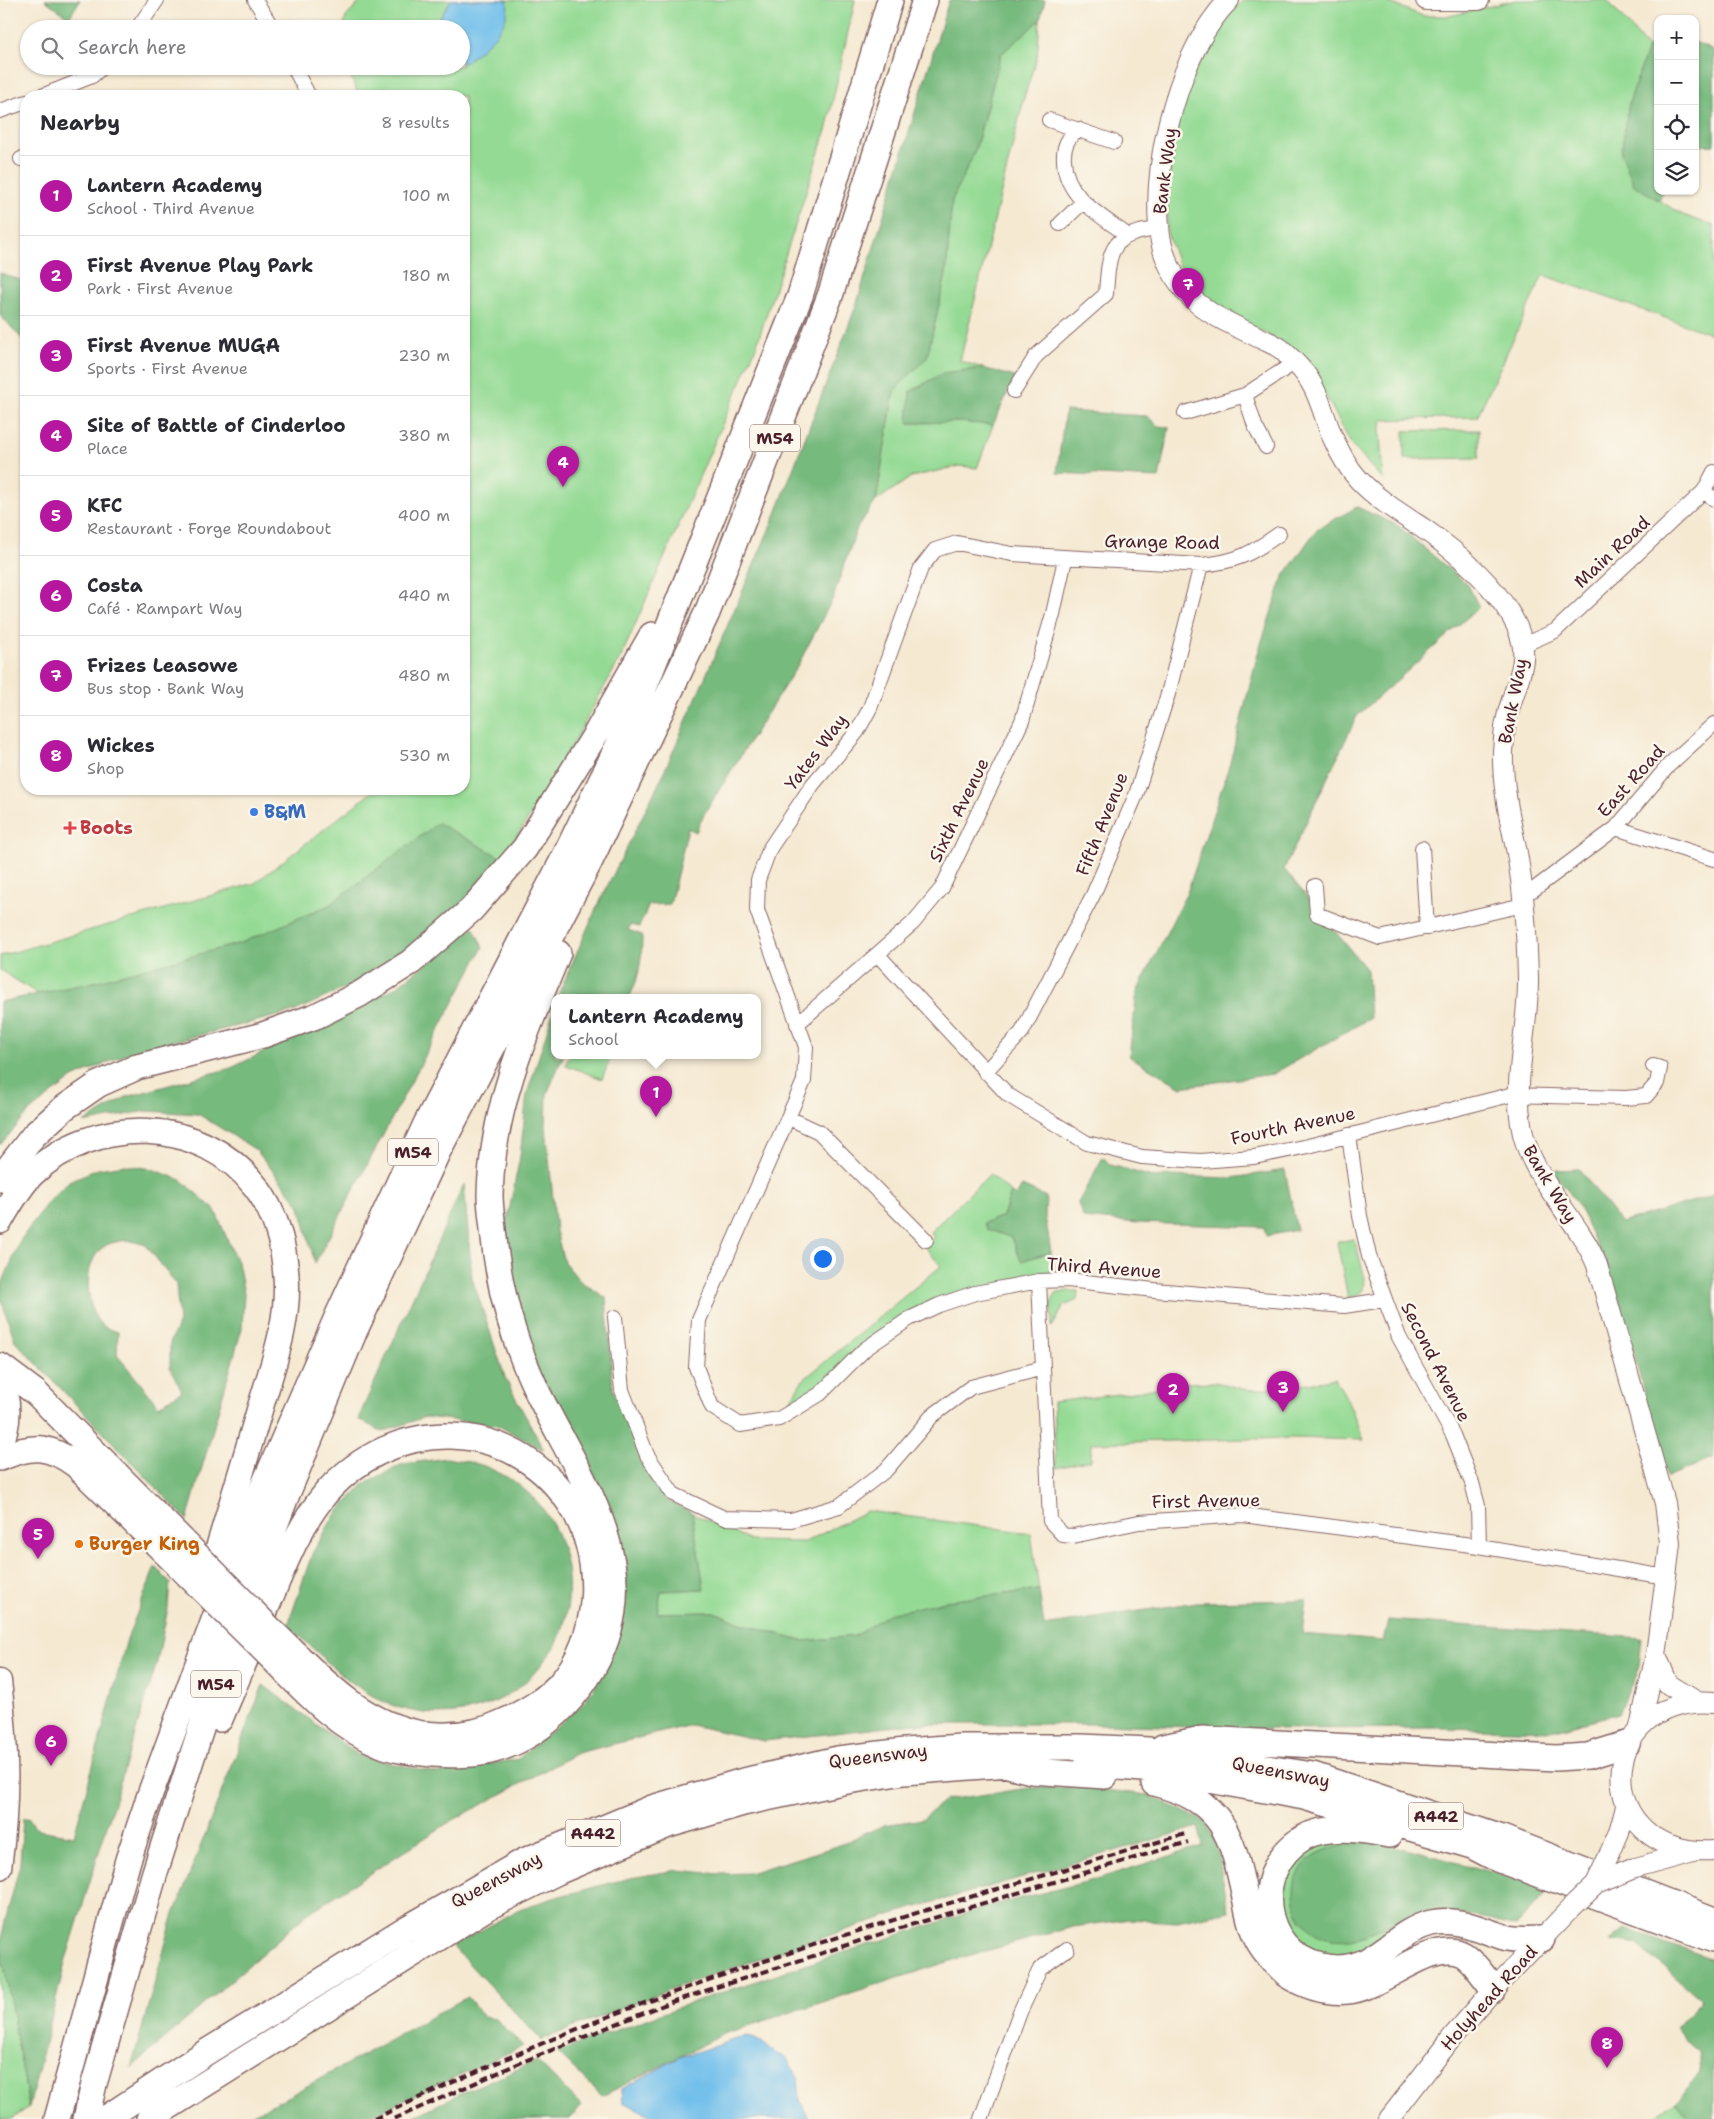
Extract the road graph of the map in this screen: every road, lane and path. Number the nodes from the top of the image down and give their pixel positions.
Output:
1 (157, 0) edge
2 (255, 0) edge
3 (890, 0) edge
4 (925, 0) edge
5 (1229, 0) edge
6 (1479, 0) edge
7 (1435, 1) edge
8 (143, 20) edge
9 (267, 20) edge
10 (93, 75) edge
11 (298, 75) edge
12 (57, 90) edge
13 (306, 90) edge
14 (20, 107) edge
15 (0, 111) edge
16 (1050, 120) dead end
17 (1078, 129) junction
18 (1114, 142) dead end
19 (1083, 202) junction
20 (1060, 224) dead end
21 (1158, 229) junction
22 (1127, 235) junction
23 (1294, 362) junction
24 (1014, 390) dead end
25 (1245, 395) junction
26 (1185, 413) dead end
27 (1266, 447) dead end
28 (1714, 472) edge
29 (1709, 495) edge
30 (709, 530) junction
31 (1279, 534) dead end
32 (1065, 559) junction
33 (1201, 565) junction
34 (1523, 645) junction
35 (1714, 724) edge
36 (1616, 828) junction
37 (1422, 848) dead end
38 (1714, 859) edge
39 (589, 863) junction
40 (1315, 886) dead end
41 (1523, 898) junction
42 (1427, 928) junction
43 (878, 955) junction
44 (797, 1024) junction
45 (806, 1047) joint
46 (1653, 1066) dead end
47 (985, 1072) junction
48 (1517, 1094) junction
49 (789, 1118) junction
50 (1349, 1135) junction
51 (0, 1178) edge
52 (0, 1221) edge
53 (926, 1240) dead end
54 (1039, 1281) junction
55 (1383, 1300) junction
56 (615, 1317) dead end
57 (0, 1366) edge
58 (1043, 1368) junction
59 (0, 1374) edge
60 (0, 1448) edge
61 (0, 1458) edge
62 (1479, 1546) junction
63 (185, 1557) junction
64 (1666, 1577) junction
65 (273, 1645) junction
66 (1656, 1655) junction
67 (0, 1681) edge
68 (1706, 1703) edge
69 (1633, 1736) junction
70 (1149, 1750) junction
71 (1001, 1764) junction
72 (152, 1790) junction
73 (1626, 1806) junction
74 (1704, 1851) edge
75 (1496, 1859) junction
76 (0, 1868) edge
77 (155, 1872) junction
78 (1596, 1884) junction
79 (1714, 1920) edge
80 (1542, 1939) junction
81 (1714, 1940) edge
82 (1067, 1949) dead end
83 (1494, 1989) junction
84 (59, 2111) edge
85 (86, 2119) edge
86 (105, 2119) edge
87 (149, 2119) edge
88 (981, 2119) edge
89 (1389, 2119) edge

1 - 8 street
2 - 9 street
3 - 30 highway, M54
4 - 39 highway, M54
5 - 21 street, Bank Way
6 - 7 street
10 - 12 street
11 - 13 street
14 - 15 street
16 - 17 street
17 - 18 street
17 - 19 street
19 - 20 street
19 - 22 street
21 - 22 street
21 - 23 street, Bank Way
22 - 24 street
23 - 25 street
23 - 34 street, Bank Way
25 - 26 street
25 - 27 street
28 - 29 street, Main Road
29 - 34 street, Main Road
30 - 51 highway, M54
30 - 72 highway, M54
31 - 33 street, Grange Road
32 - 33 street, Grange Road
32 - 43 street, Sixth Avenue
32 - 44 street, Yates Way
33 - 47 street, Fifth Avenue
34 - 41 street, Bank Way
35 - 36 street, East Road
36 - 38 street
36 - 41 street, East Road
37 - 42 street
39 - 65 highway, M54
39 - 77 highway, M54
40 - 42 street, East Road
41 - 42 street, East Road
41 - 48 street, Bank Way
43 - 44 street, Sixth Avenue
43 - 47 street, Fourth Avenue
44 - 45 street, Yates Way
45 - 49 street, Third Avenue
46 - 48 street, Fourth Avenue
47 - 50 street, Fourth Avenue
48 - 50 street, Fourth Avenue
48 - 64 street, Bank Way
49 - 53 street
49 - 54 street, Third Avenue
50 - 55 street, Second Avenue
52 - 72 highway, M54
54 - 55 street, Third Avenue
54 - 58 street, First Avenue
55 - 62 street, Second Avenue
56 - 58 street
57 - 63 highway, M54
58 - 62 street, First Avenue
59 - 60 main road
61 - 63 highway, M54
62 - 64 street, First Avenue
63 - 65 highway, M54, bridge
64 - 66 street, Bank Way
65 - 77 highway, M54
66 - 68 street
66 - 69 street, Bank Way
67 - 76 main road
68 - 69 street
69 - 70 highway, A442
69 - 73 street, Bank Way
70 - 79 highway, Queensway / A442
70 - 86 highway, Queensway / A442
71 - 75 highway, Queensway / A442
71 - 83 highway, A442
71 - 87 highway, Queensway / A442
72 - 84 highway, M54
73 - 74 street
73 - 78 street, Holyhead Road, bridge
74 - 78 street, Holyhead Road, bridge
75 - 80 highway, A442
75 - 81 highway, Queensway / A442
77 - 85 highway, M54
78 - 80 street, Holyhead Road, bridge
80 - 83 street, Holyhead Road
82 - 88 street
83 - 89 street, Holyhead Road

